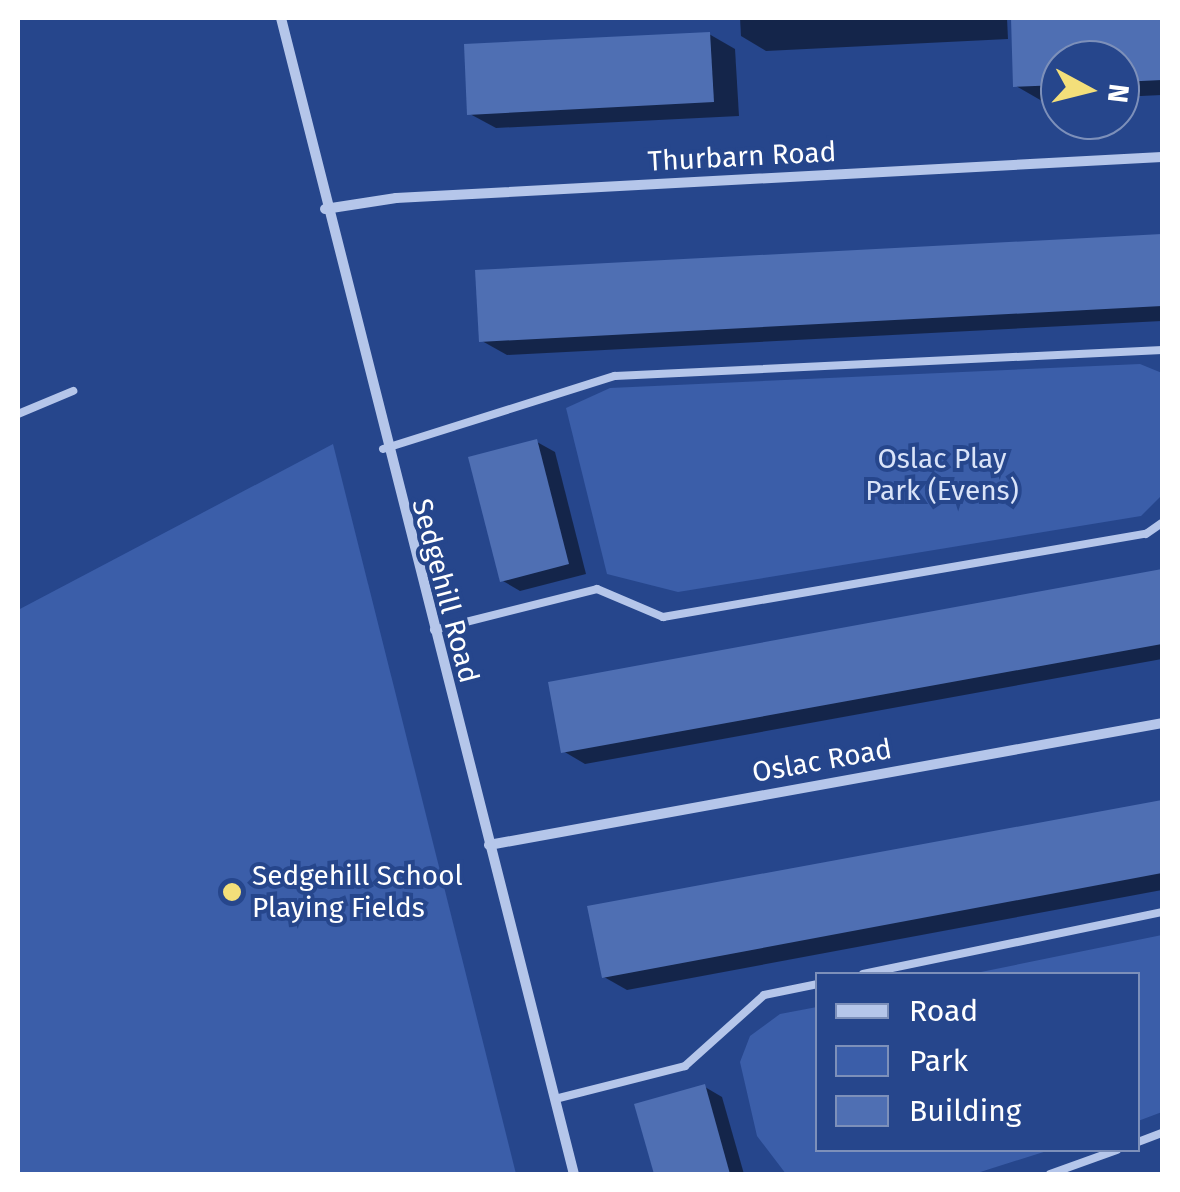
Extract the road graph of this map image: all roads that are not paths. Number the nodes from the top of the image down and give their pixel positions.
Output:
1 (280, 18) edge
2 (1162, 157) edge
3 (325, 210) junction
4 (1162, 350) edge
5 (73, 392) dead end
6 (18, 414) edge
7 (383, 449) junction
8 (1162, 523) edge
9 (434, 630) junction
10 (1162, 723) edge
11 (489, 845) junction
12 (1162, 912) edge
13 (873, 972) edge
14 (815, 985) edge
15 (554, 1099) junction
16 (1111, 1152) edge
17 (574, 1174) edge
18 (1050, 1174) edge

1 - 3 street, Sedgehill Road
2 - 3 street, Thurbarn Road
3 - 7 street, Sedgehill Road
4 - 7 lane
5 - 6 lane
7 - 9 street, Sedgehill Road
8 - 9 lane
9 - 11 street, Sedgehill Road
10 - 11 street, Oslac Road
11 - 15 street, Sedgehill Road
12 - 13 lane
14 - 15 lane
15 - 17 street, Sedgehill Road
16 - 18 lane

